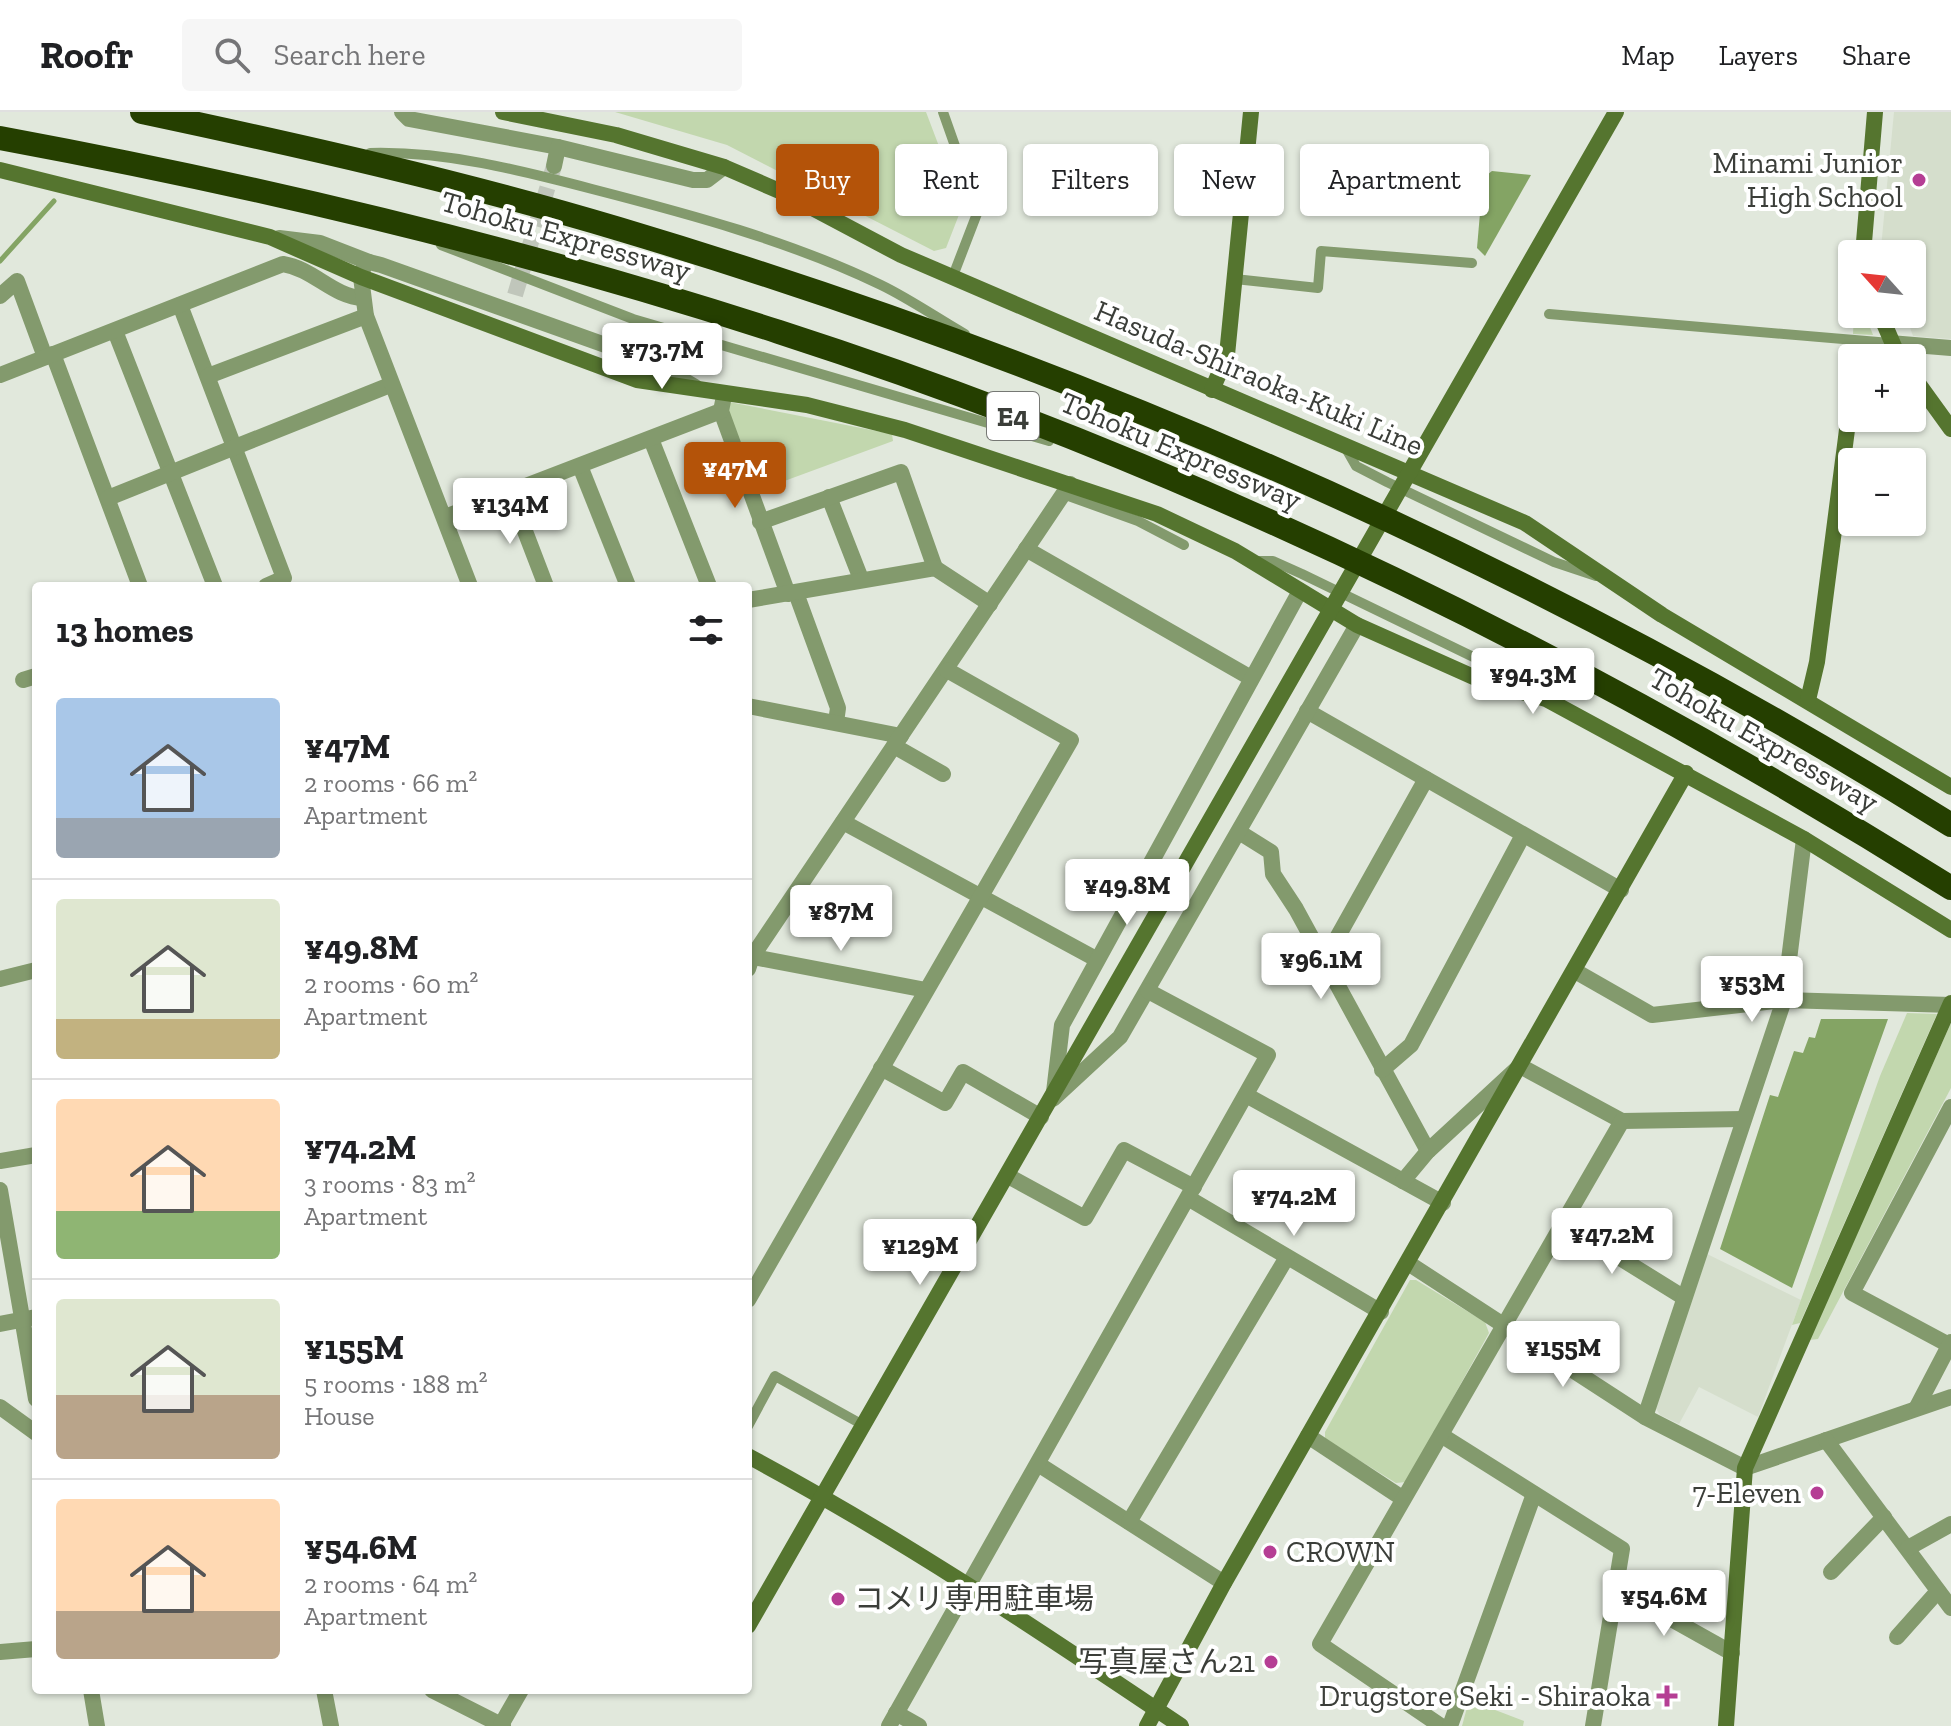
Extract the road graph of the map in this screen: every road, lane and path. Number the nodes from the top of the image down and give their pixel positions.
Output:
1 (142, 112) edge
2 (402, 112) edge
3 (503, 112) edge
4 (943, 112) edge
5 (1251, 112) edge
6 (1616, 112) edge
7 (1875, 112) edge
8 (0, 138) edge
9 (558, 147) junction
10 (332, 154) junction
11 (554, 166) tunnel mouth
12 (724, 167) junction
13 (0, 170) edge
14 (270, 237) junction
15 (1864, 240) edge
16 (369, 262) junction
17 (1472, 263) dead end
18 (953, 276) junction
19 (361, 277) junction
20 (1235, 279) junction
21 (0, 296) edge
22 (363, 298) junction
23 (180, 305) junction
24 (1549, 314) dead end
25 (366, 316) junction
26 (115, 331) junction
27 (1838, 347) edge
28 (1951, 348) edge
29 (1926, 350) edge
30 (49, 356) junction
31 (1009, 359) junction
32 (0, 375) edge
33 (208, 376) junction
34 (390, 385) junction
35 (695, 387) junction
36 (1212, 390) junction
37 (724, 392) junction
38 (1926, 394) edge
39 (721, 411) junction
40 (1951, 429) edge
41 (1847, 432) edge
42 (651, 439) junction
43 (1342, 442) junction
44 (234, 448) junction
45 (580, 466) junction
46 (170, 473) junction
47 (1067, 489) junction
48 (510, 492) junction
49 (829, 497) junction
50 (108, 498) junction
51 (445, 517) junction
52 (760, 522) junction
53 (1184, 545) dead end
54 (1026, 549) junction
55 (1251, 561) junction
56 (935, 568) junction
57 (861, 579) junction
58 (1609, 580) junction
59 (139, 582) edge
60 (213, 582) edge
61 (275, 582) edge
62 (469, 582) edge
63 (544, 582) edge
64 (626, 582) edge
65 (707, 582) edge
66 (1300, 591) junction
67 (792, 594) junction
68 (752, 599) edge
69 (990, 604) junction
70 (1357, 625) junction
71 (947, 670) junction
72 (1251, 678) junction
73 (1546, 699) junction
74 (1808, 700) junction
75 (752, 707) edge
76 (1307, 711) junction
77 (836, 722) junction
78 (898, 741) junction
79 (1686, 773) junction
80 (943, 774) dead end
81 (1426, 779) junction
82 (1951, 787) edge
83 (843, 822) junction
84 (1951, 825) edge
85 (1239, 832) junction
86 (1523, 835) junction
87 (1804, 839) junction
88 (1951, 888) edge
89 (1621, 890) junction
90 (983, 896) junction
91 (1951, 930) edge
92 (752, 957) edge
93 (1096, 959) junction
94 (752, 961) edge
95 (1323, 963) junction
96 (32, 971) edge
97 (1575, 971) junction
98 (0, 979) edge
99 (926, 990) junction
100 (1148, 991) junction
101 (1784, 1000) junction
102 (1949, 1007) edge
103 (1520, 1066) junction
104 (881, 1068) junction
105 (1382, 1070) junction
106 (1246, 1095) junction
107 (1053, 1099) junction
108 (1951, 1107) edge
109 (1041, 1117) junction
110 (1743, 1119) junction
111 (1622, 1121) junction
112 (1428, 1151) junction
113 (32, 1156) edge
114 (0, 1161) edge
115 (1008, 1176) junction
116 (1403, 1181) junction
117 (0, 1190) edge
118 (1191, 1192) junction
119 (1443, 1203) junction
120 (1562, 1222) junction
121 (1287, 1257) junction
122 (1408, 1263) junction
123 (752, 1292) edge
124 (1683, 1297) junction
125 (1381, 1312) junction
126 (29, 1318) edge
127 (0, 1324) edge
128 (1502, 1326) junction
129 (1950, 1343) edge
130 (32, 1353) edge
131 (1951, 1397) edge
132 (0, 1407) edge
133 (1917, 1407) junction
134 (1645, 1417) junction
135 (752, 1419) edge
136 (863, 1425) junction
137 (32, 1430) edge
138 (1441, 1435) junction
139 (1308, 1436) junction
140 (1826, 1440) junction
141 (752, 1458) edge
142 (1038, 1464) junction
143 (1745, 1468) junction
144 (1534, 1494) junction
145 (823, 1496) junction
146 (1402, 1498) junction
147 (1884, 1517) junction
148 (1129, 1522) junction
149 (1951, 1524) edge
150 (1908, 1548) junction
151 (1831, 1572) dead end
152 (1224, 1583) junction
153 (969, 1587) junction
154 (1616, 1588) junction
155 (1938, 1591) junction
156 (1951, 1608) edge
157 (752, 1619) edge
158 (1897, 1637) dead end
159 (32, 1649) edge
160 (0, 1652) edge
161 (1732, 1653) junction
162 (92, 1694) edge
163 (325, 1694) edge
164 (440, 1694) edge
165 (519, 1694) edge
166 (1155, 1708) junction
167 (892, 1720) edge
168 (97, 1726) edge
169 (331, 1726) edge
170 (502, 1726) edge
171 (919, 1726) edge
172 (1147, 1726) edge
173 (1181, 1726) edge
174 (1441, 1726) edge
175 (1450, 1726) edge
176 (1593, 1726) edge
177 (1726, 1726) edge

1 - 10 highway, Tohoku Expressway / E4
2 - 9 street
3 - 12 street, Hasuda-Shiraoka-Kuki Line
4 - 18 lane
5 - 20 street
6 - 107 street
7 - 15 street
8 - 88 highway, Tohoku Expressway / E4
9 - 11 street
9 - 12 street
10 - 31 highway, Tohoku Expressway / E4
10 - 31 lane
12 - 18 street, Hasuda-Shiraoka-Kuki Line
13 - 14 street
14 - 16 street
14 - 19 street
16 - 19 street
16 - 35 street
17 - 20 lane
18 - 36 street, Hasuda-Shiraoka-Kuki Line
19 - 22 street
19 - 35 street
20 - 36 street
21 - 30 street
22 - 23 street
22 - 25 street
23 - 26 street
23 - 33 street
24 - 27 lane
25 - 33 street
25 - 34 street
26 - 30 street
26 - 46 street
28 - 29 street
30 - 32 street
30 - 50 street
31 - 84 highway, Tohoku Expressway / E4
33 - 44 street
34 - 44 street
34 - 51 street
35 - 37 street
36 - 43 street, Hasuda-Shiraoka-Kuki Line
37 - 39 street
37 - 47 street
38 - 40 street
39 - 42 street
39 - 52 street
41 - 74 street
42 - 45 street
42 - 65 street
43 - 58 street, Hasuda-Shiraoka-Kuki Line
43 - 58 lane
44 - 46 street
44 - 61 street
45 - 48 street
45 - 64 street
46 - 50 street
46 - 60 street
47 - 53 lane
47 - 54 street
47 - 55 street
48 - 51 street
48 - 63 street
49 - 52 street
49 - 56 street
49 - 57 street
50 - 59 street
51 - 62 street
52 - 67 street
54 - 69 street
54 - 72 street
55 - 66 street
55 - 73 lane
56 - 57 street
56 - 69 street
57 - 67 street
58 - 74 street, Hasuda-Shiraoka-Kuki Line
66 - 70 street
66 - 72 street
67 - 68 street
67 - 77 street
69 - 71 street
70 - 73 street
70 - 76 street
71 - 78 street
71 - 90 street
72 - 93 street
73 - 79 street
74 - 82 street, Hasuda-Shiraoka-Kuki Line
75 - 77 street
76 - 81 street
76 - 85 street
77 - 78 street
78 - 80 street
78 - 83 street
79 - 87 street
79 - 89 street
81 - 86 street
81 - 95 street
83 - 90 street
83 - 92 street
85 - 95 street
85 - 100 street
86 - 89 street
86 - 105 street
87 - 91 street
87 - 101 street
89 - 97 street
90 - 93 street
90 - 99 street
93 - 107 street
94 - 99 street
95 - 105 street
96 - 98 street
97 - 101 street
97 - 103 street
99 - 104 street
100 - 106 street
100 - 107 street
101 - 102 street
101 - 110 street
102 - 143 street
103 - 111 street
103 - 112 street
103 - 119 street
104 - 109 street
104 - 123 street
105 - 112 street
106 - 116 street
106 - 118 street
107 - 109 street
108 - 129 street
109 - 115 street
110 - 111 street
110 - 124 street
111 - 120 street
112 - 116 street
113 - 114 street
115 - 118 street
115 - 136 street
116 - 119 street
117 - 126 street
118 - 121 street
118 - 142 street
119 - 122 street
120 - 124 street
120 - 128 street
121 - 125 street
121 - 148 street
122 - 125 street
122 - 128 street
124 - 134 street
125 - 139 street
126 - 127 street
126 - 130 street
128 - 134 street
128 - 138 street
129 - 133 street
131 - 133 street
132 - 137 street
133 - 140 street
134 - 143 street
135 - 136 lane
136 - 145 street
138 - 144 street
138 - 146 street
139 - 146 street
139 - 152 street
140 - 143 street
140 - 147 street
141 - 145 street
142 - 148 street
142 - 153 street
143 - 161 street
144 - 154 street
144 - 175 street
145 - 153 street
145 - 157 street
146 - 174 street
147 - 150 street
147 - 151 street
148 - 152 street
149 - 150 street
150 - 155 street
152 - 166 street
153 - 166 street
153 - 167 street
154 - 161 street
154 - 176 street
155 - 156 street
155 - 158 street
159 - 160 street
161 - 177 street
162 - 168 street
163 - 169 street
164 - 170 street
165 - 170 street
166 - 172 street
166 - 173 street
167 - 171 street

